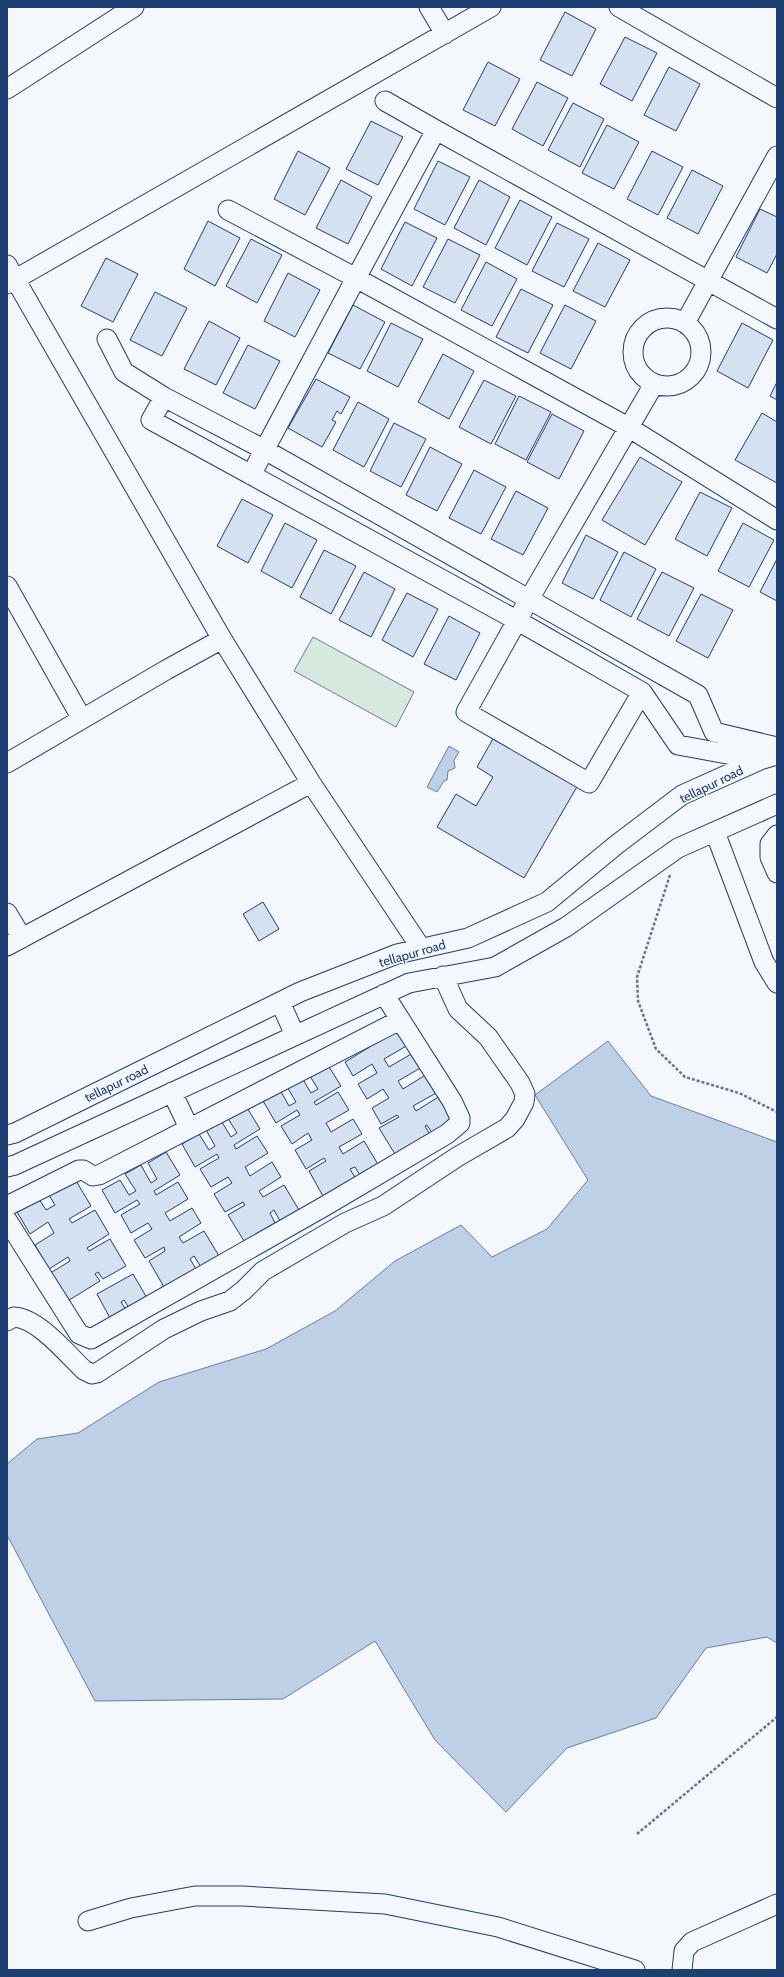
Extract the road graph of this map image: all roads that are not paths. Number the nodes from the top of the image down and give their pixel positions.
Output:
1 (134, 7) edge
2 (429, 7) edge
3 (491, 7) edge
4 (618, 7) edge
5 (445, 34) junction
6 (7, 89) edge
7 (777, 98) edge
8 (385, 101) dead end
9 (436, 130) junction
10 (777, 156) edge
11 (228, 210) dead end
12 (10, 276) edge
13 (356, 278) junction
14 (709, 280) junction
15 (777, 318) edge
16 (685, 323) junction
17 (107, 339) dead end
18 (654, 384) junction
19 (164, 397) junction
20 (628, 428) junction
21 (265, 450) junction
22 (251, 475) junction
23 (777, 520) edge
24 (7, 586) edge
25 (528, 600) junction
26 (518, 621) junction
27 (222, 639) junction
28 (642, 692) junction
29 (82, 719) junction
30 (777, 747) edge
31 (769, 757) edge
32 (7, 763) edge
33 (311, 783) junction
34 (777, 804) edge
35 (715, 832) junction
36 (777, 835) edge
37 (777, 873) edge
38 (7, 913) edge
39 (14, 942) edge
40 (421, 948) junction
41 (443, 976) junction
42 (777, 983) edge
43 (384, 994) junction
44 (280, 1002) junction
45 (400, 1020) junction
46 (295, 1035) junction
47 (172, 1092) junction
48 (189, 1128) junction
49 (7, 1135) edge
50 (7, 1167) edge
51 (7, 1206) edge
52 (7, 1220) edge
53 (7, 1321) edge
54 (777, 1904) edge
55 (88, 1921) dead end
56 (627, 1969) edge
57 (682, 1970) edge

1 - 6 street
2 - 5 street
3 - 5 street
4 - 7 street
5 - 12 street
8 - 9 street
9 - 13 street
9 - 14 street
10 - 14 street
11 - 13 street
12 - 27 street
13 - 20 street
13 - 21 street
14 - 15 street
14 - 16 street
16 - 18 street
16 - 18 street
17 - 19 street
18 - 20 street
19 - 21 street
19 - 22 street
20 - 23 street
20 - 25 street
21 - 22 street
21 - 25 street
22 - 26 street
24 - 29 street
25 - 26 street
25 - 30 street
26 - 28 street
26 - 28 street
27 - 29 street
27 - 33 street
28 - 31 street
29 - 32 street
31 - 40 street, tellapur road
33 - 39 street
33 - 40 street
34 - 35 street
35 - 41 street
35 - 42 street
36 - 37 street
38 - 39 street
40 - 44 street, tellapur road
41 - 43 street
41 - 53 street
43 - 45 street
43 - 46 street
44 - 46 street
44 - 49 street, tellapur road
45 - 48 street
45 - 52 street
46 - 47 street
47 - 48 street
47 - 50 street
48 - 51 street
54 - 57 street
55 - 56 street

